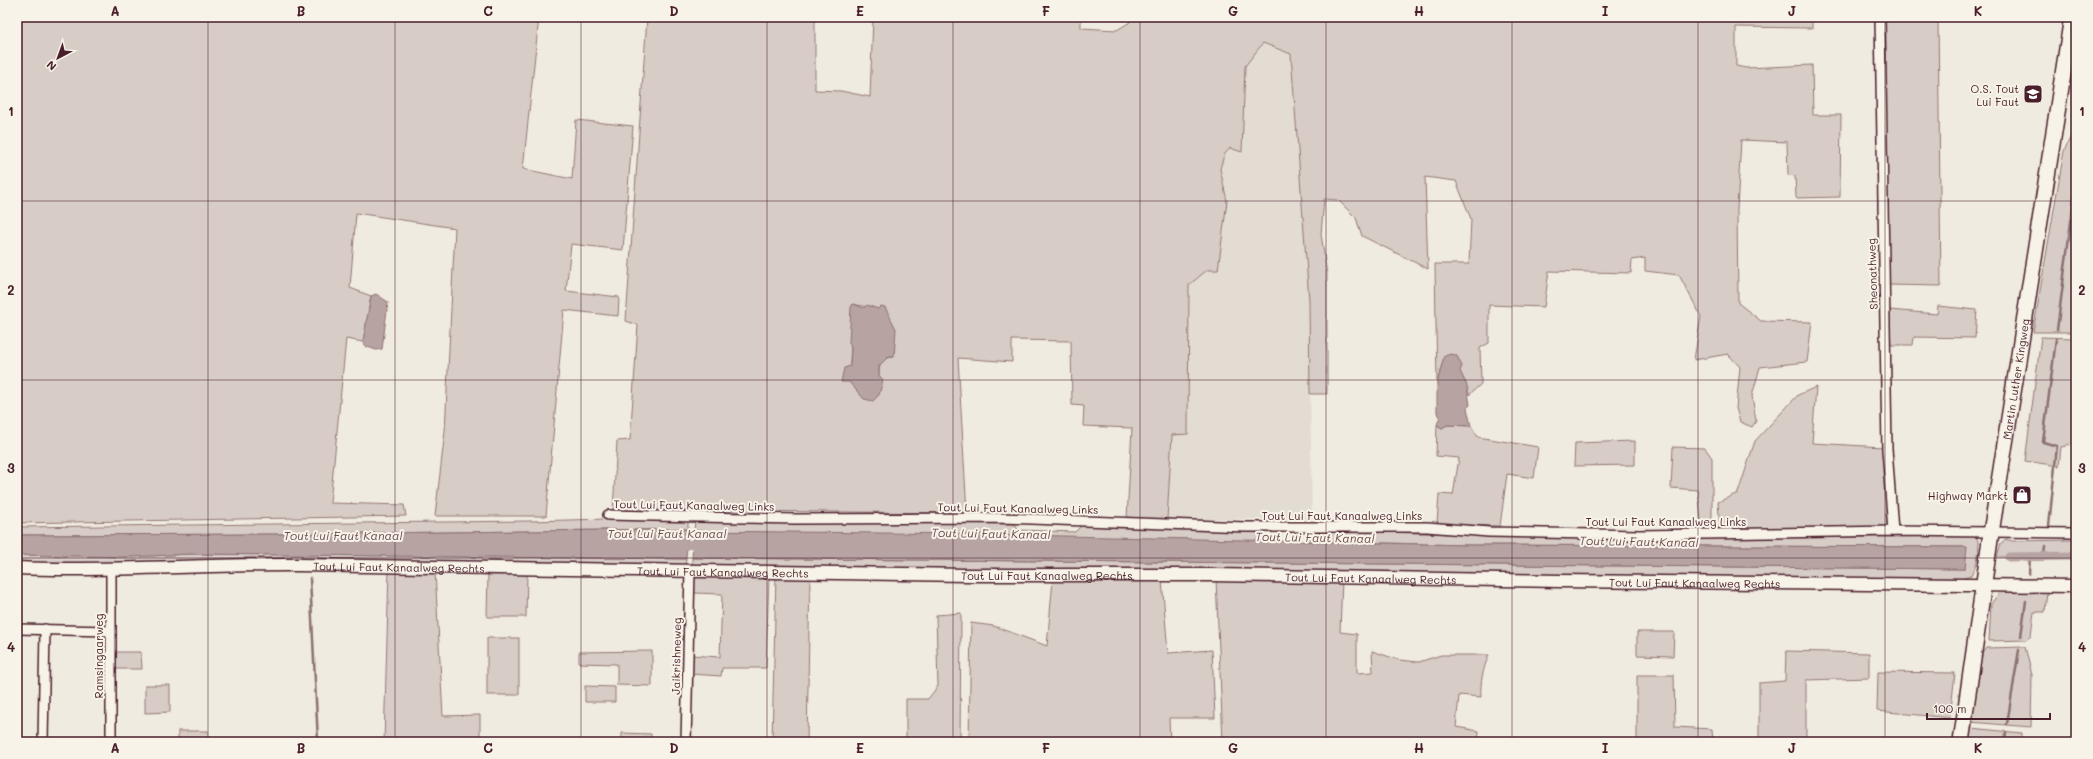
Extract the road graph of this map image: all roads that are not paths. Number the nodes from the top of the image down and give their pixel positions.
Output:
1 (1880, 17) edge
2 (2072, 17) edge
3 (608, 515) dead end
4 (1893, 531) junction
5 (1991, 533) junction
6 (2076, 533) edge
7 (17, 568) edge
8 (111, 569) junction
9 (690, 570) junction
10 (1984, 585) junction
11 (2076, 586) edge
12 (17, 628) edge
13 (45, 629) junction
14 (110, 631) junction
15 (43, 742) edge
16 (111, 742) edge
17 (686, 742) edge
18 (1961, 742) edge

1 - 4 street, Sheonathweg
2 - 5 main road, Martin Luther Kingweg
3 - 4 street, Tout Lui Faut Kanaalweg Links
4 - 5 street, Tout Lui Faut Kanaalweg Links
5 - 6 street, Tout Lui Faut Kanaalweg Links
5 - 10 main road, Martin Luther Kingweg
7 - 8 street, Tout Lui Faut Kanaalweg Rechts
8 - 9 street, Tout Lui Faut Kanaalweg Rechts
8 - 14 street, Ramsingaarweg
9 - 10 street, Tout Lui Faut Kanaalweg Rechts
9 - 17 street, Jaikrishneweg
10 - 11 street, Tout Lui Faut Kanaalweg Rechts
10 - 18 main road, Martin Luther Kingweg
12 - 13 street
13 - 14 street
13 - 15 street
14 - 16 street, Ramsingaarweg

